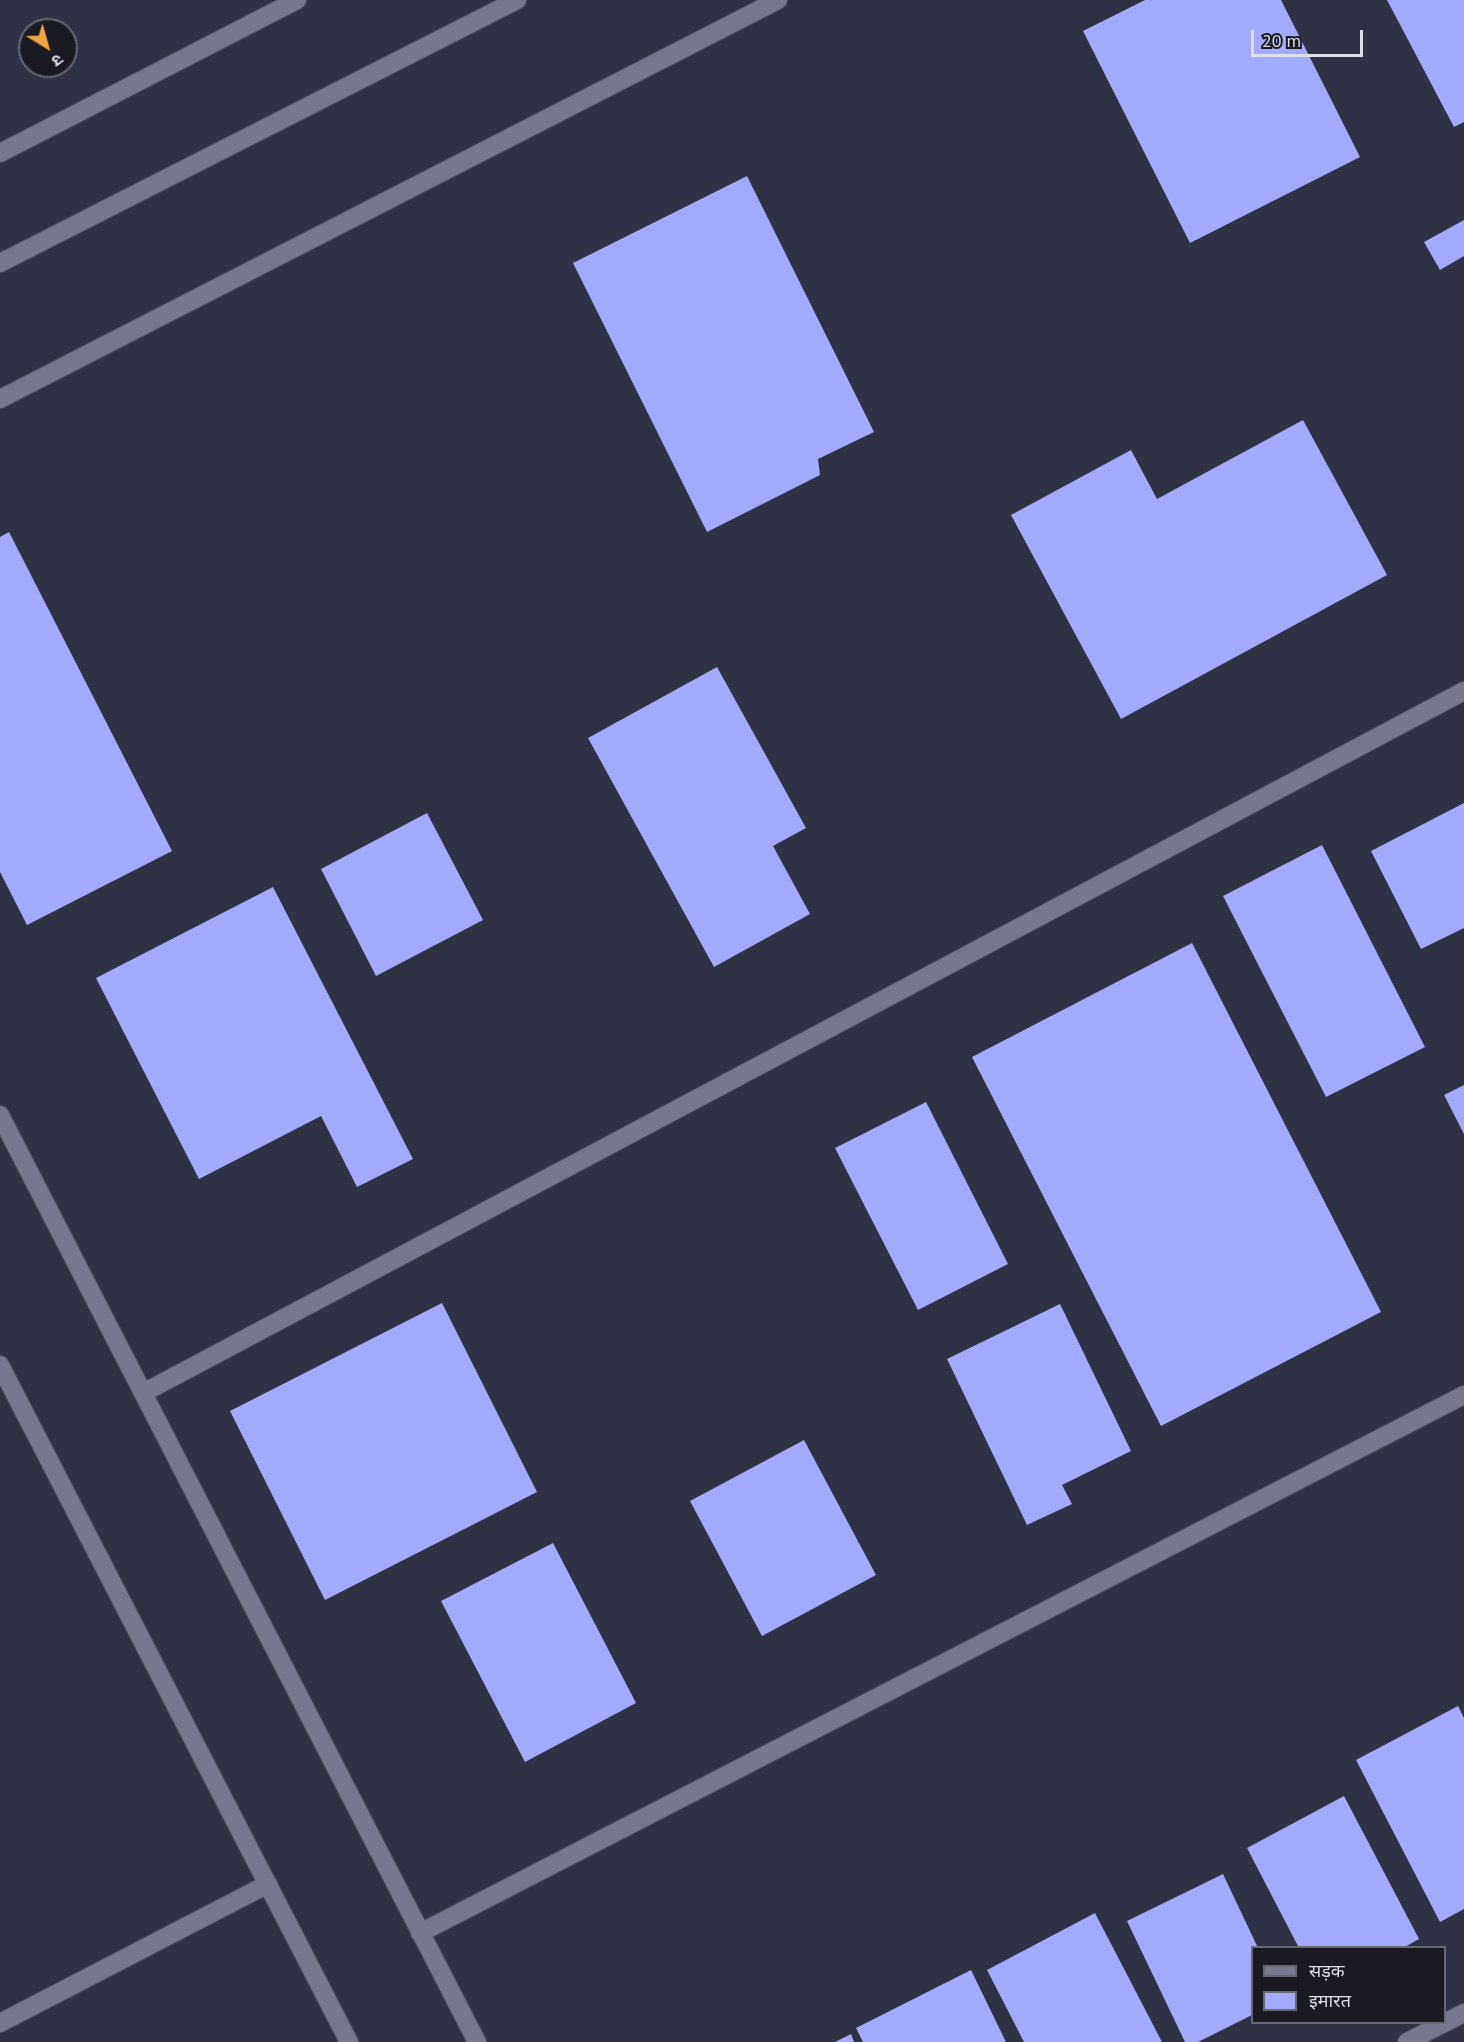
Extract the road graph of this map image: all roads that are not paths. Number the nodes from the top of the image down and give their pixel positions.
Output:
1 (297, 0) edge
2 (517, 0) edge
3 (778, 0) edge
4 (0, 153) edge
5 (0, 263) edge
6 (0, 399) edge
7 (1464, 691) edge
8 (0, 1115) edge
9 (0, 1365) edge
10 (143, 1393) junction
11 (1464, 1395) edge
12 (268, 1884) junction
13 (420, 1933) junction
14 (1464, 2013) edge
15 (1446, 2022) edge
16 (0, 2023) edge
17 (1442, 2024) edge
18 (350, 2042) edge
19 (477, 2042) edge
20 (1407, 2042) edge

1 - 4 street
2 - 5 street
3 - 6 street
7 - 10 street
8 - 10 street
9 - 12 street
10 - 13 street
11 - 13 street
12 - 16 street
12 - 18 street
13 - 19 street
14 - 15 street
17 - 20 street

